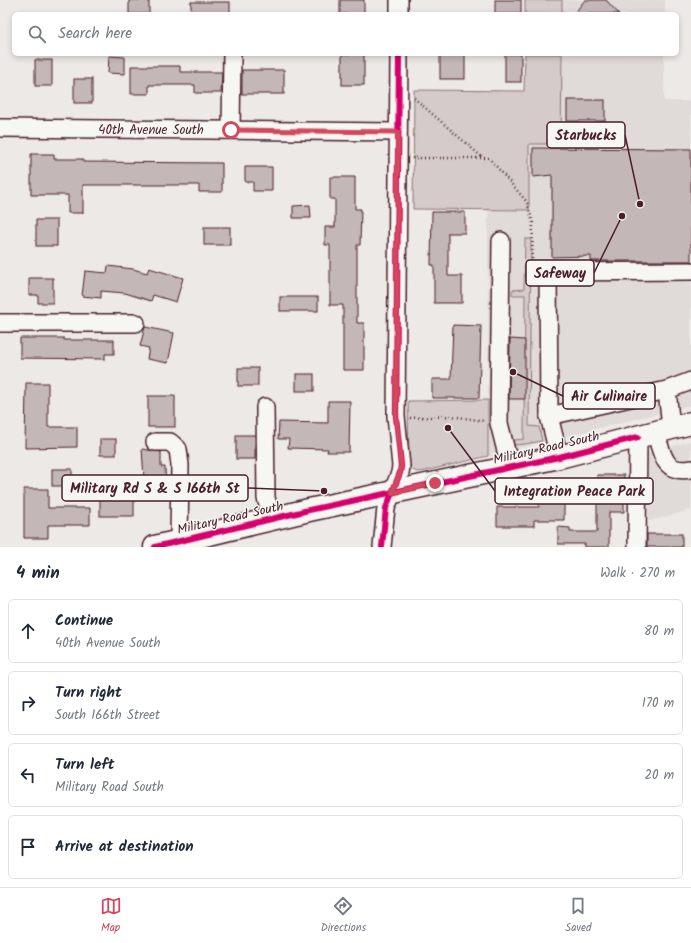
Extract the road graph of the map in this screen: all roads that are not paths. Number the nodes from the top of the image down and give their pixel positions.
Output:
1 (399, 0) edge
2 (399, 12) edge
3 (232, 56) edge
4 (399, 56) edge
5 (0, 128) edge
6 (231, 130) junction
7 (398, 132) junction
8 (501, 241) dead end
9 (691, 271) edge
10 (0, 323) edge
11 (136, 323) dead end
12 (691, 381) edge
13 (667, 390) junction
14 (265, 407) dead end
15 (549, 416) junction
16 (664, 430) edge
17 (155, 442) dead end
18 (559, 457) junction
19 (510, 467) junction
20 (691, 469) edge
21 (392, 493) junction
22 (272, 519) junction
23 (179, 540) junction
24 (155, 547) edge
25 (382, 547) edge
26 (636, 547) edge

1 - 2 street
3 - 6 street
4 - 7 street
5 - 6 street, 40th Avenue South
6 - 7 street, 40th Avenue South
7 - 21 street
8 - 19 street
9 - 15 street
10 - 11 street
12 - 13 street
13 - 15 street
13 - 16 street
14 - 22 street
15 - 18 street
16 - 18 main road, Military Road South
16 - 20 street
16 - 26 street
17 - 23 street
18 - 19 main road, Military Road South
19 - 21 main road, Military Road South
21 - 22 main road, Military Road South
21 - 25 street
22 - 23 main road, Military Road South
23 - 24 main road, Military Road South

